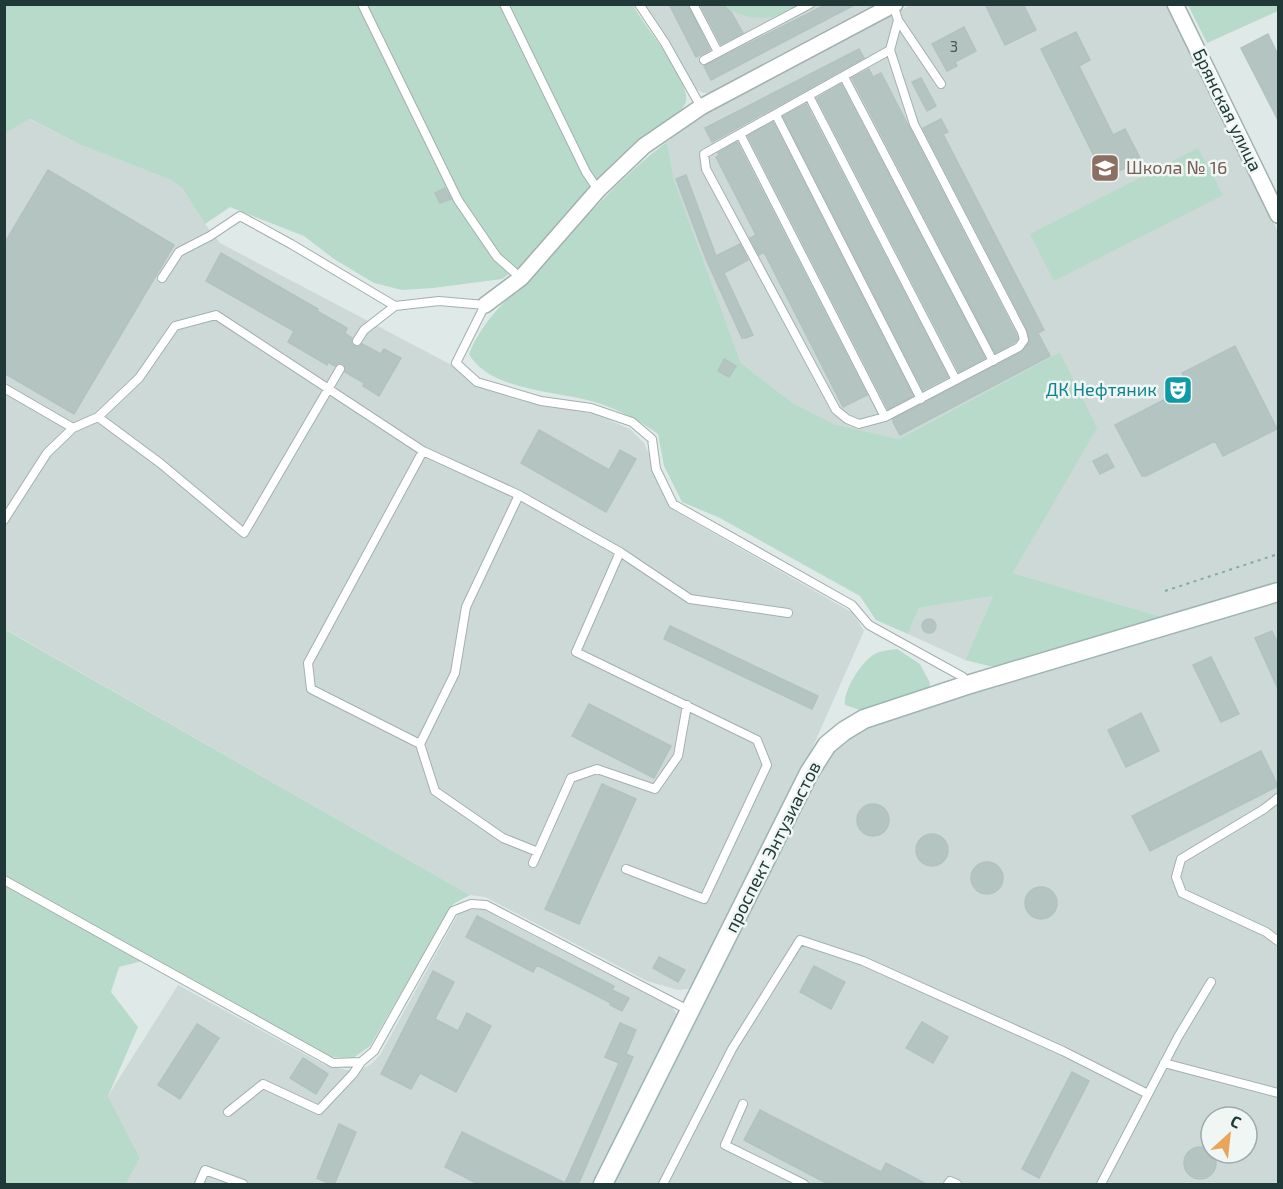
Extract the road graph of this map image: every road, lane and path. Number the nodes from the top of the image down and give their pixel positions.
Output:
1 (362, 4) edge
2 (504, 4) edge
3 (639, 4) edge
4 (693, 4) edge
5 (810, 4) edge
6 (1175, 4) edge
7 (895, 8) edge
8 (890, 50) junction
9 (718, 52) junction
10 (704, 60) dead end
11 (844, 77) junction
12 (941, 84) dead end
13 (809, 96) junction
14 (701, 107) junction
15 (776, 115) junction
16 (740, 134) junction
17 (598, 190) junction
18 (1278, 215) edge
19 (162, 278) dead end
20 (521, 278) junction
21 (485, 305) junction
22 (395, 306) junction
23 (357, 341) dead end
24 (993, 361) junction
25 (340, 369) dead end
26 (956, 380) junction
27 (4, 388) edge
28 (327, 390) junction
29 (921, 399) junction
30 (98, 417) junction
31 (885, 417) junction
32 (74, 428) junction
33 (423, 451) junction
34 (519, 495) junction
35 (4, 520) edge
36 (620, 552) junction
37 (1278, 554) edge
38 (1165, 591) dead end
39 (1278, 592) edge
40 (788, 613) dead end
41 (967, 685) junction
42 (687, 705) junction
43 (420, 744) junction
44 (1278, 798) edge
45 (538, 852) junction
46 (533, 863) dead end
47 (626, 869) dead end
48 (4, 880) edge
49 (1278, 941) edge
50 (1211, 982) dead end
51 (690, 1011) junction
52 (361, 1062) junction
53 (1164, 1063) junction
54 (1278, 1093) edge
55 (1148, 1094) junction
56 (743, 1104) dead end
57 (228, 1112) dead end
58 (199, 1185) edge
59 (243, 1185) edge
60 (603, 1185) edge
61 (663, 1185) edge
62 (804, 1185) edge
63 (948, 1185) edge
64 (957, 1185) edge
65 (1101, 1185) edge

1 - 20 lane
2 - 17 lane
3 - 14 lane
4 - 9 lane
5 - 9 lane
6 - 18 street, Брянская улица
7 - 8 lane
7 - 12 lane
7 - 14 street
8 - 11 lane
8 - 24 lane
9 - 10 lane
11 - 13 lane
11 - 24 lane
13 - 15 lane
13 - 26 lane
14 - 17 street
15 - 16 lane
15 - 29 lane
16 - 31 lane
16 - 31 lane
17 - 20 street
19 - 22 lane
20 - 21 street
21 - 22 lane
21 - 41 lane
22 - 23 lane
24 - 26 lane
25 - 28 lane
26 - 29 lane
27 - 32 lane
28 - 30 lane
28 - 30 lane
28 - 33 lane
29 - 31 lane
30 - 32 lane
32 - 35 lane
33 - 34 lane
33 - 43 lane
34 - 36 lane
34 - 43 lane
36 - 40 lane
36 - 42 lane
37 - 38 path
39 - 41 street, проспект Энтузиастов
41 - 51 street, проспект Энтузиастов
42 - 45 lane
42 - 47 lane
43 - 45 lane
44 - 49 lane
45 - 46 lane
48 - 52 lane
50 - 53 lane
51 - 52 lane
51 - 60 street, проспект Энтузиастов
52 - 57 lane
53 - 54 lane
53 - 55 lane
55 - 61 lane
55 - 65 lane
56 - 62 lane
58 - 59 lane
63 - 64 lane

